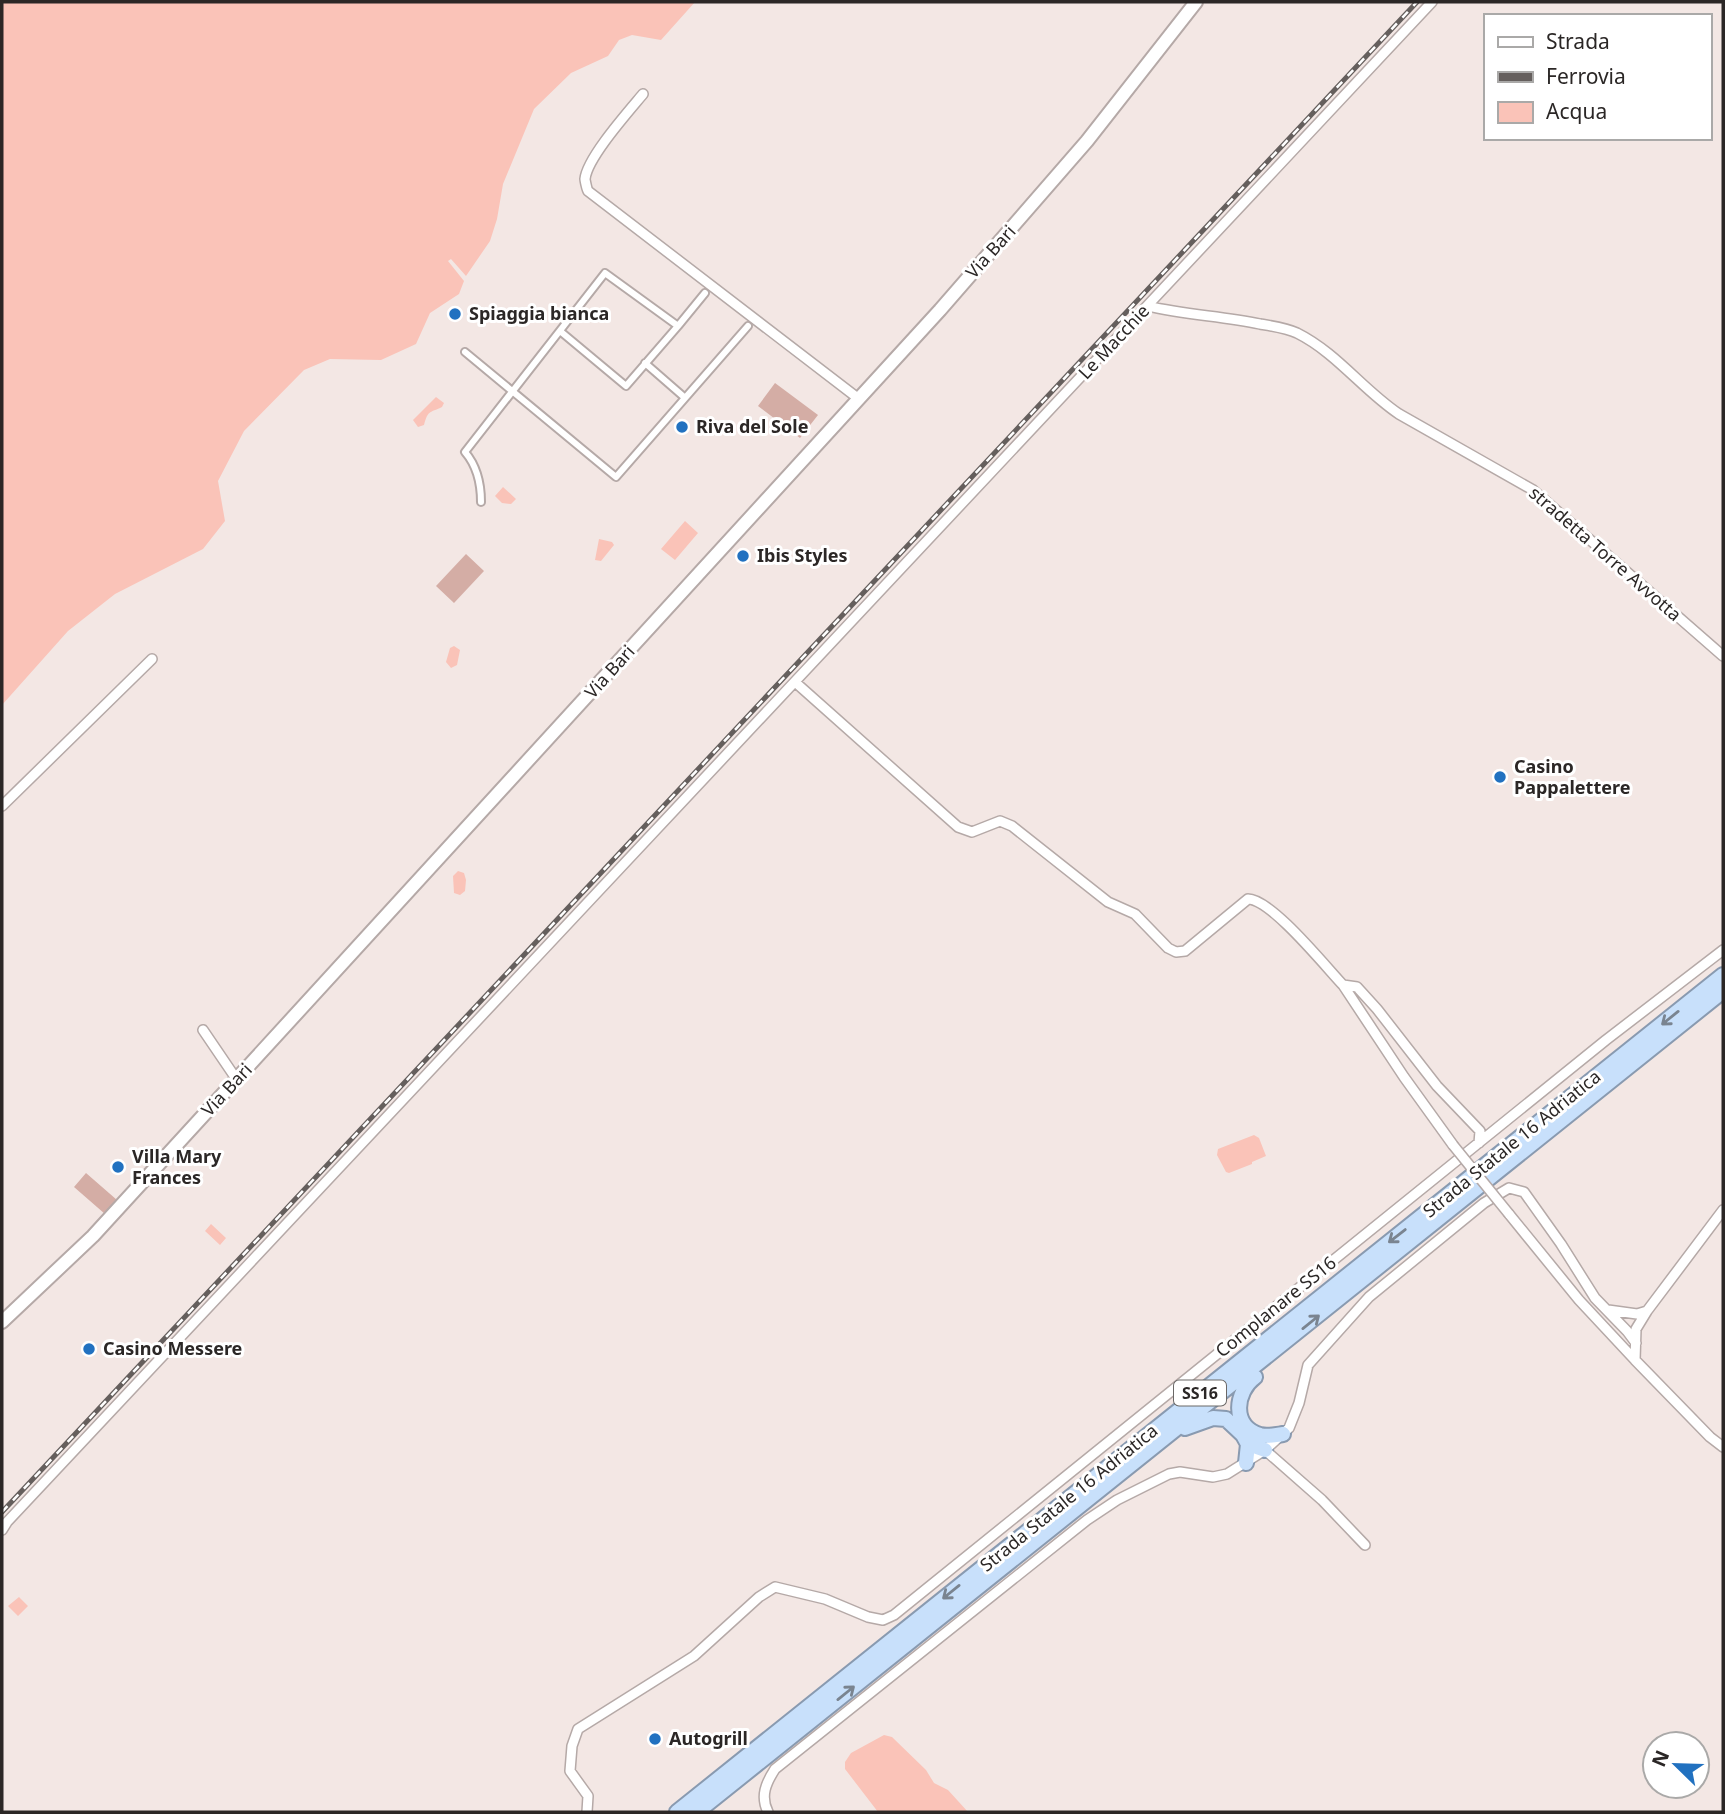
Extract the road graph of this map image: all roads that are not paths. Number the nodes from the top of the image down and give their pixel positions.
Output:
1 (1196, 2) edge
2 (1432, 2) edge
3 (643, 94) dead end
4 (705, 293) dead end
5 (1148, 306) junction
6 (678, 326) junction
7 (748, 326) dead end
8 (560, 331) junction
9 (465, 352) dead end
10 (645, 363) junction
11 (512, 392) junction
12 (684, 397) junction
13 (859, 399) junction
14 (481, 502) dead end
15 (1723, 656) edge
16 (152, 659) dead end
17 (795, 682) junction
18 (2, 806) edge
19 (1723, 950) edge
20 (1723, 975) edge
21 (1343, 985) junction
22 (1723, 991) edge
23 (203, 1031) dead end
24 (237, 1080) junction
25 (1479, 1143) junction
26 (1723, 1210) edge
27 (1607, 1310) junction
28 (1647, 1311) junction
29 (2, 1322) edge
30 (1636, 1343) junction
31 (1274, 1351) junction
32 (1635, 1360) junction
33 (1171, 1433) junction
34 (1283, 1434) junction
35 (1254, 1439) junction
36 (1723, 1447) edge
37 (1265, 1450) junction
38 (1246, 1463) junction
39 (2, 1530) edge
40 (1365, 1545) dead end
41 (587, 1812) edge
42 (677, 1812) edge
43 (697, 1812) edge
44 (768, 1812) edge

1 - 13 main road, Via Bari
2 - 5 street, Le Macchie
3 - 13 street
4 - 6 street
5 - 15 street, stradetta Torre Avvotta
5 - 17 street, Le Macchie
6 - 8 street
6 - 10 street
7 - 12 street
8 - 10 street
8 - 11 street
9 - 11 street
10 - 12 street
11 - 12 street
11 - 14 street
13 - 24 main road, Via Bari
16 - 18 street
17 - 21 street
17 - 39 street, Le Macchie
19 - 25 street, Complanare SS16
20 -> 42 highway, Strada Statale 16 Adriatica / SS16
21 - 25 street
21 - 32 street, bridge
31 -> 22 highway, Strada Statale 16 Adriatica / SS16
23 - 24 street
24 - 29 main road, Via Bari
25 - 41 street, Complanare SS16
26 - 28 street
27 - 28 street
27 - 30 street
27 - 34 street
28 - 30 street
30 - 32 street
31 - 33 highway, Strada Statale 16 Adriatica / SS16
31 - 35 highway
32 - 36 street
33 - 35 highway
43 -> 33 highway, Strada Statale 16 Adriatica / SS16
34 - 35 highway
34 - 37 street
35 - 37 highway
35 - 38 highway
37 - 38 street
37 - 40 street
38 - 44 street

